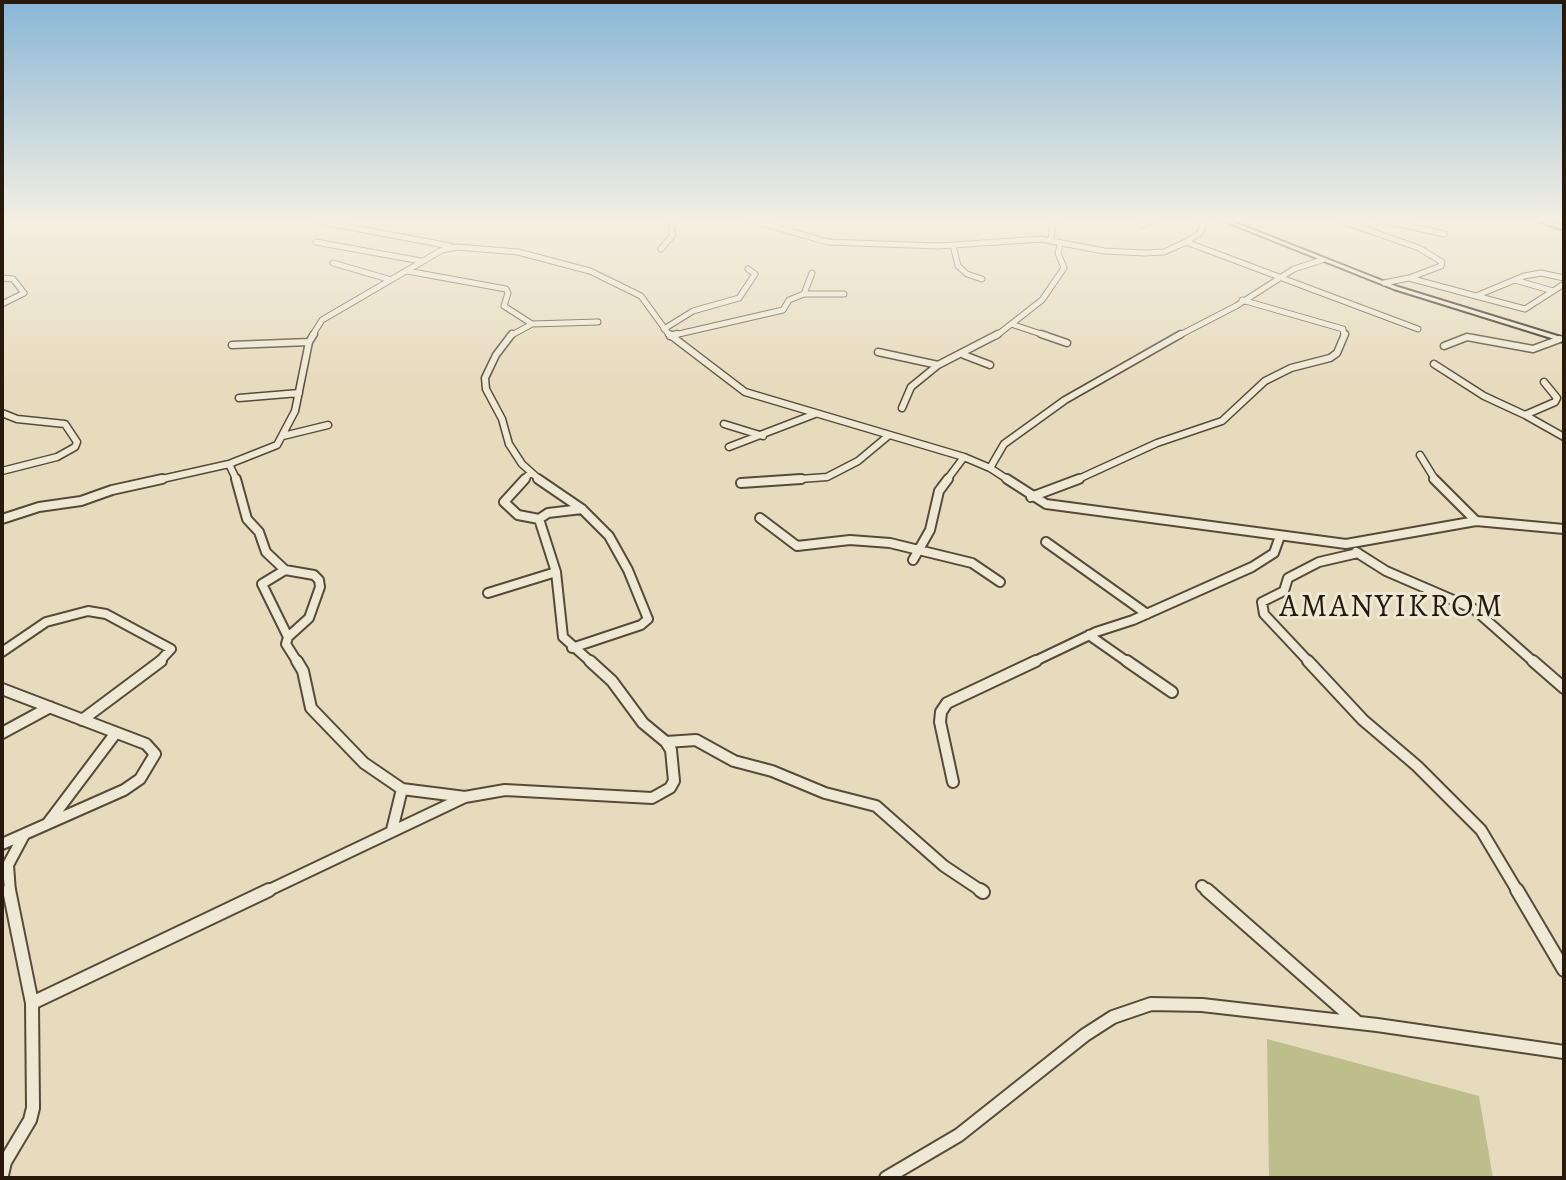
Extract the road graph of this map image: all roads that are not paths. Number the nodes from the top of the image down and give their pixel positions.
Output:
1 (382, 276) edge
2 (394, 276) edge
3 (437, 276) edge
4 (600, 276) edge
5 (754, 276) edge
6 (811, 276) edge
7 (973, 276) edge
8 (1059, 276) edge
9 (1281, 276) joint
10 (1365, 276) edge
11 (1414, 276) edge
12 (1529, 276) edge
13 (2, 278) edge
14 (1409, 278) junction
15 (388, 279) junction
16 (982, 279) dead end
17 (1513, 280) junction
18 (1564, 281) edge
19 (1384, 283) junction
20 (1553, 291) junction
21 (804, 294) junction
22 (844, 294) dead end
23 (1476, 296) junction
24 (1242, 300) junction
25 (2, 304) edge
26 (598, 322) dead end
27 (532, 324) junction
28 (1014, 325) junction
29 (664, 329) junction
30 (1418, 329) dead end
31 (670, 336) junction
32 (1563, 338) edge
33 (309, 342) junction
34 (1067, 343) dead end
35 (232, 345) dead end
36 (1444, 346) dead end
37 (878, 352) dead end
38 (964, 355) junction
39 (1434, 364) dead end
40 (938, 365) junction
41 (990, 365) dead end
42 (1544, 382) dead end
43 (299, 393) junction
44 (239, 398) dead end
45 (902, 408) dead end
46 (2, 413) edge
47 (816, 414) junction
48 (1525, 415) junction
49 (724, 424) dead end
50 (328, 425) dead end
51 (283, 436) junction
52 (764, 436) junction
53 (888, 436) junction
54 (1564, 437) edge
55 (729, 447) dead end
56 (1420, 455) dead end
57 (964, 457) junction
58 (229, 464) junction
59 (990, 468) junction
60 (2, 471) edge
61 (530, 473) junction
62 (741, 483) dead end
63 (1031, 497) junction
64 (582, 509) junction
65 (760, 518) dead end
66 (2, 519) edge
67 (539, 519) junction
68 (1476, 521) junction
69 (1564, 529) edge
70 (1280, 536) junction
71 (1046, 542) dead end
72 (1346, 544) junction
73 (920, 549) junction
74 (1358, 553) junction
75 (913, 560) dead end
76 (285, 570) junction
77 (556, 572) junction
78 (1000, 582) dead end
79 (488, 593) dead end
80 (1147, 614) junction
81 (1089, 635) junction
82 (288, 637) junction
83 (572, 648) junction
84 (2, 652) edge
85 (1564, 688) edge
86 (2, 689) edge
87 (1172, 692) dead end
88 (50, 707) junction
89 (82, 720) junction
90 (2, 733) edge
91 (115, 734) junction
92 (666, 742) junction
93 (953, 782) dead end
94 (402, 789) junction
95 (465, 797) junction
96 (47, 824) junction
97 (392, 830) junction
98 (24, 835) junction
99 (2, 844) edge
100 (1202, 886) dead end
101 (983, 892) dead end
102 (1564, 970) edge
103 (32, 1003) junction
104 (1358, 1022) junction
105 (1564, 1052) edge
106 (2, 1175) edge
107 (886, 1178) edge

1 - 15 street
2 - 15 street
3 - 27 street
4 - 29 street
5 - 29 street
6 - 21 street
7 - 16 street
8 - 28 street
9 - 24 street
9 - 30 street
10 - 19 street
11 - 14 street
12 - 17 street
13 - 25 street
14 - 19 street
14 - 23 street
15 - 33 street
17 - 20 street
17 - 23 street
18 - 20 street
19 - 32 street
20 - 23 street
21 - 22 street
21 - 31 street
24 - 59 street
24 - 63 street
26 - 27 street
27 - 61 street
28 - 34 street
28 - 38 street
29 - 31 street
31 - 47 street
32 - 36 street
33 - 35 street
33 - 43 street
37 - 40 street
38 - 40 street
38 - 41 street
39 - 48 street
40 - 45 street
42 - 48 street
43 - 44 street
43 - 51 street
46 - 60 street
47 - 52 street
47 - 53 street
48 - 54 street
49 - 52 street
50 - 51 street
51 - 58 street
52 - 55 street
53 - 57 street
53 - 62 street
56 - 68 street
57 - 59 street
57 - 73 street
58 - 66 street
58 - 76 street
59 - 63 street
61 - 64 street
61 - 67 street
63 - 70 street
64 - 67 street
64 - 83 street
65 - 73 street
67 - 77 street
68 - 69 street
68 - 72 street
70 - 72 street
70 - 80 street
71 - 80 street
72 - 74 street
73 - 75 street
73 - 78 street
74 - 85 street
74 - 102 street
76 - 82 street
76 - 82 street
77 - 79 street
77 - 83 street
80 - 81 street
81 - 87 street
81 - 93 street
82 - 94 street
83 - 92 street
84 - 89 street
86 - 88 street
88 - 89 street
88 - 90 street
89 - 91 street
91 - 96 street
91 - 96 street
92 - 95 street
92 - 101 street
94 - 95 street
94 - 97 street
95 - 97 street
96 - 98 street
97 - 103 street
98 - 99 street
98 - 103 street
100 - 104 street
103 - 106 street
104 - 105 street
104 - 107 street

